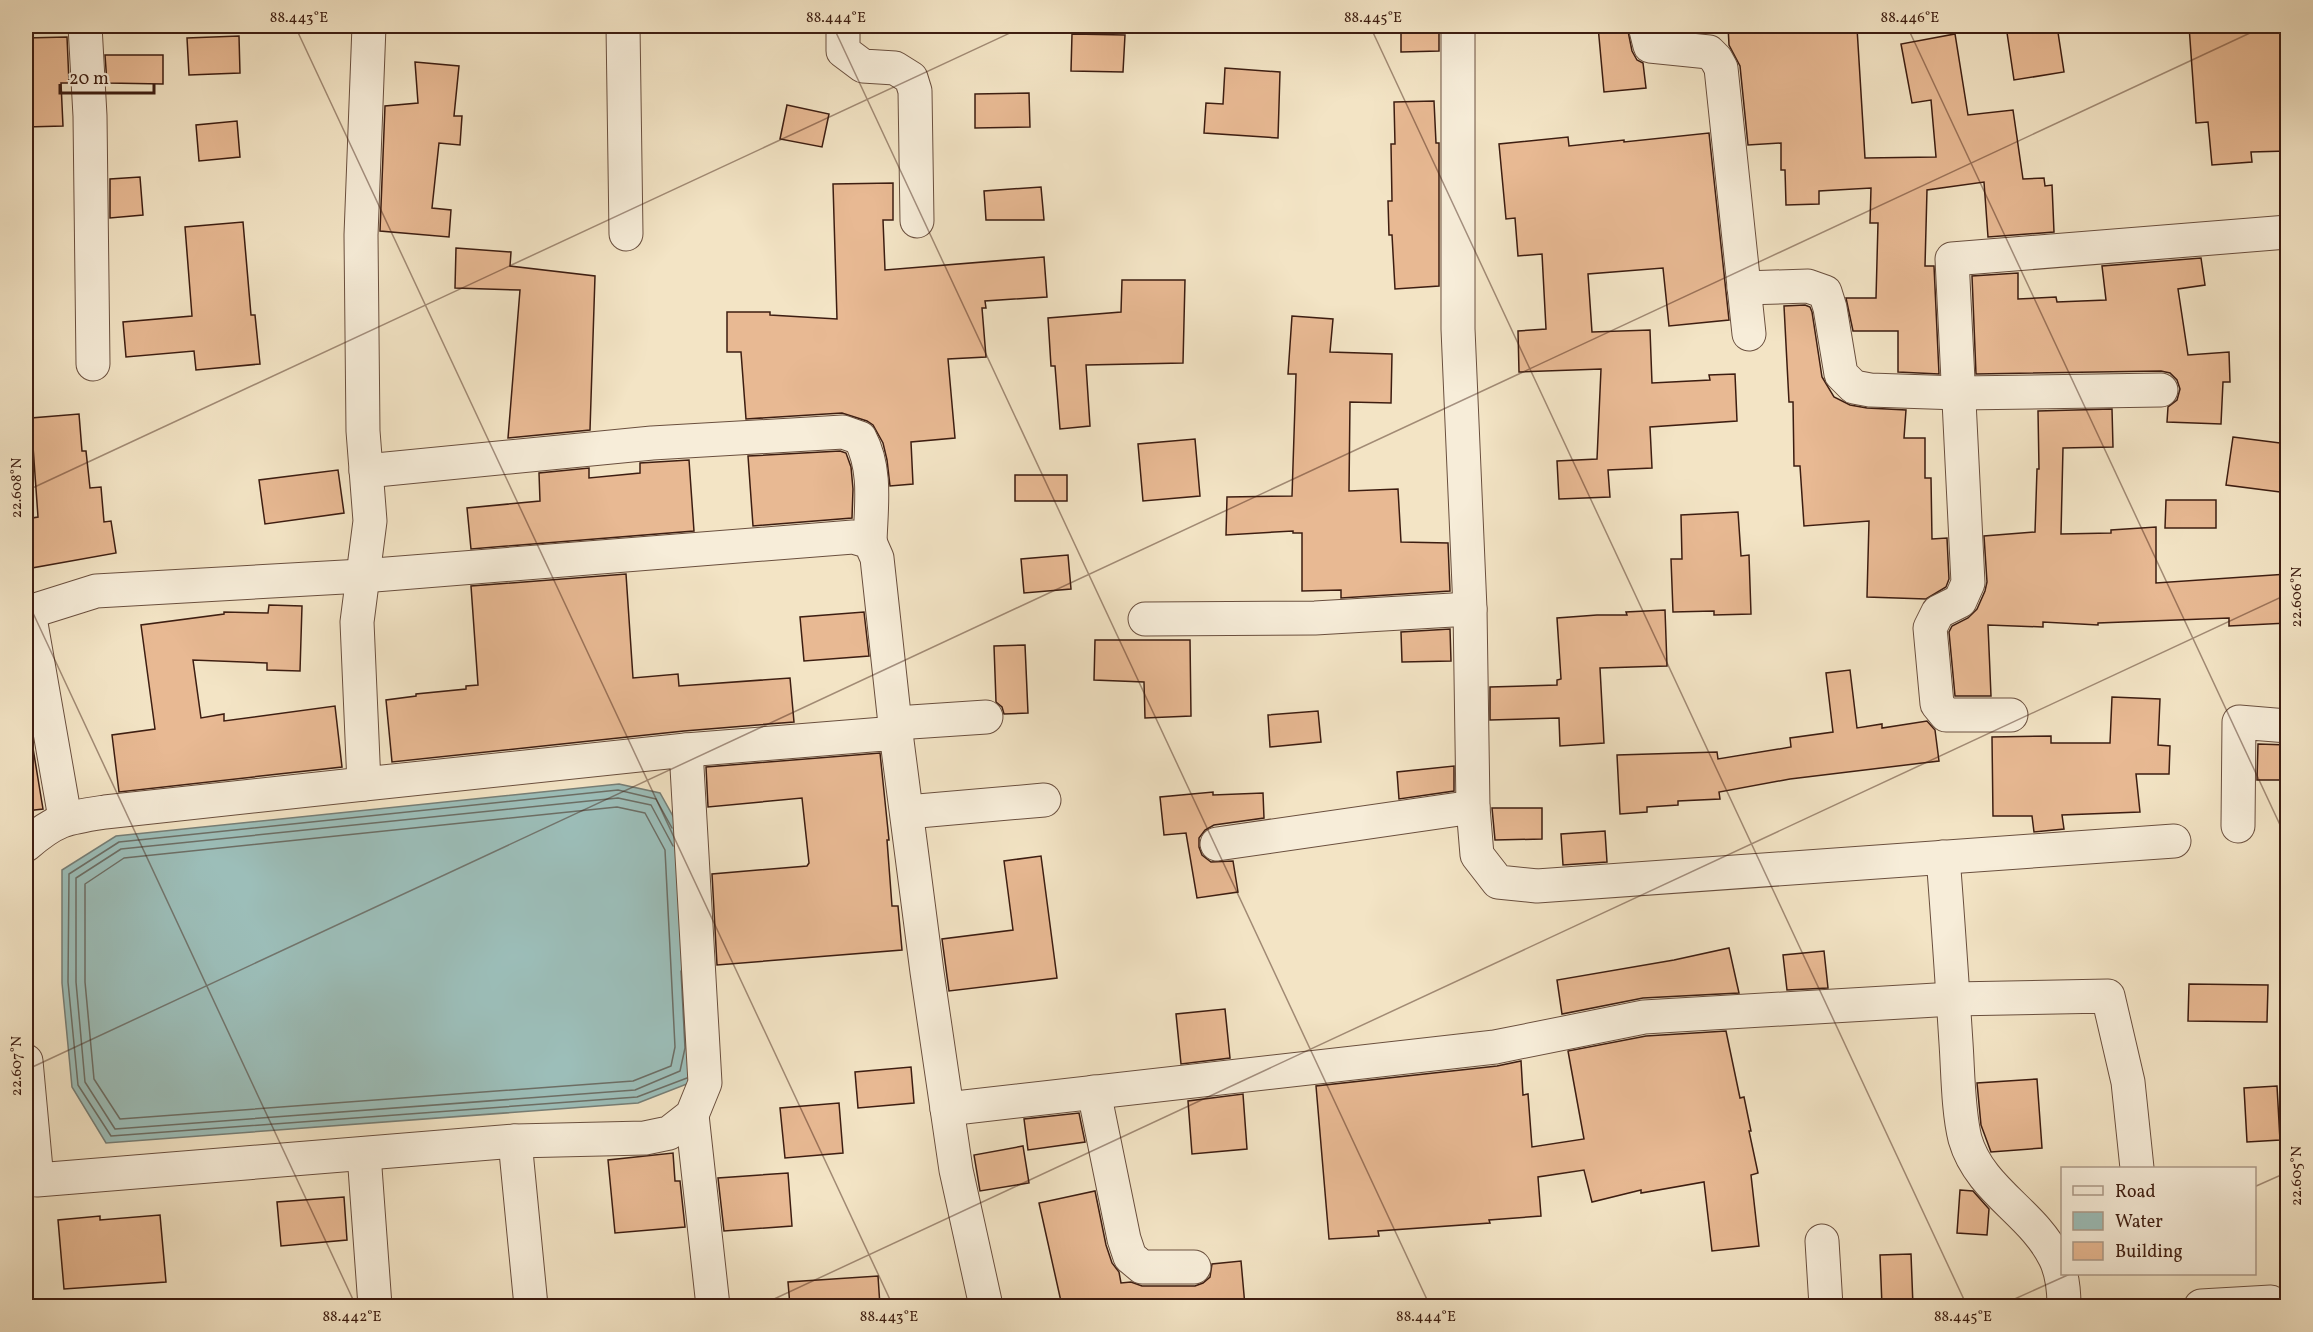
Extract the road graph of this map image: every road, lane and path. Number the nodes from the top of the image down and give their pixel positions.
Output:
1 (85, 26) edge
2 (369, 26) edge
3 (623, 26) edge
4 (843, 26) edge
5 (1458, 26) edge
6 (1645, 26) edge
7 (917, 221) dead end
8 (2288, 232) edge
9 (626, 234) dead end
10 (1744, 288) junction
11 (1749, 334) dead end
12 (93, 364) dead end
13 (2161, 390) dead end
14 (1959, 393) junction
15 (366, 471) junction
16 (870, 542) junction
17 (362, 576) junction
18 (1470, 609) junction
19 (27, 613) edge
20 (1146, 619) dead end
21 (2011, 715) dead end
22 (986, 717) dead end
23 (2288, 726) edge
24 (896, 728) junction
25 (686, 750) junction
26 (364, 783) junction
27 (1044, 800) dead end
28 (1473, 807) junction
29 (907, 812) junction
30 (65, 818) junction
31 (2238, 826) dead end
32 (2174, 841) dead end
33 (1217, 844) dead end
34 (26, 845) edge
35 (1943, 857) junction
36 (1953, 999) junction
37 (26, 1061) edge
38 (1094, 1092) junction
39 (947, 1109) junction
40 (692, 1115) junction
41 (515, 1141) junction
42 (364, 1154) junction
43 (2137, 1167) edge
44 (31, 1183) edge
45 (1822, 1240) dead end
46 (1194, 1267) dead end
47 (375, 1306) edge
48 (531, 1306) edge
49 (713, 1306) edge
50 (986, 1306) edge
51 (1826, 1306) edge
52 (2064, 1306) edge
53 (2201, 1306) edge
54 (2277, 1306) edge

1 - 12 street
2 - 15 street
3 - 9 street
4 - 7 street
5 - 18 street
6 - 10 street
8 - 14 street
10 - 11 street
10 - 14 street
13 - 14 street
14 - 21 street
15 - 16 street
15 - 17 street
16 - 17 street
16 - 24 street
17 - 19 street
17 - 26 street
18 - 20 street
18 - 28 street
19 - 30 street
22 - 24 street
23 - 31 street
24 - 25 street
24 - 29 street
25 - 26 street
25 - 40 street
26 - 30 street
27 - 29 street
28 - 33 street
28 - 35 street
29 - 39 street
30 - 34 street
32 - 35 street
35 - 36 street
36 - 38 street
36 - 43 street
36 - 52 street
37 - 44 street
38 - 39 street
38 - 46 street
39 - 50 street
40 - 41 street
40 - 49 street
41 - 42 street
41 - 48 street
42 - 44 street
42 - 47 street
45 - 51 street
53 - 54 street

